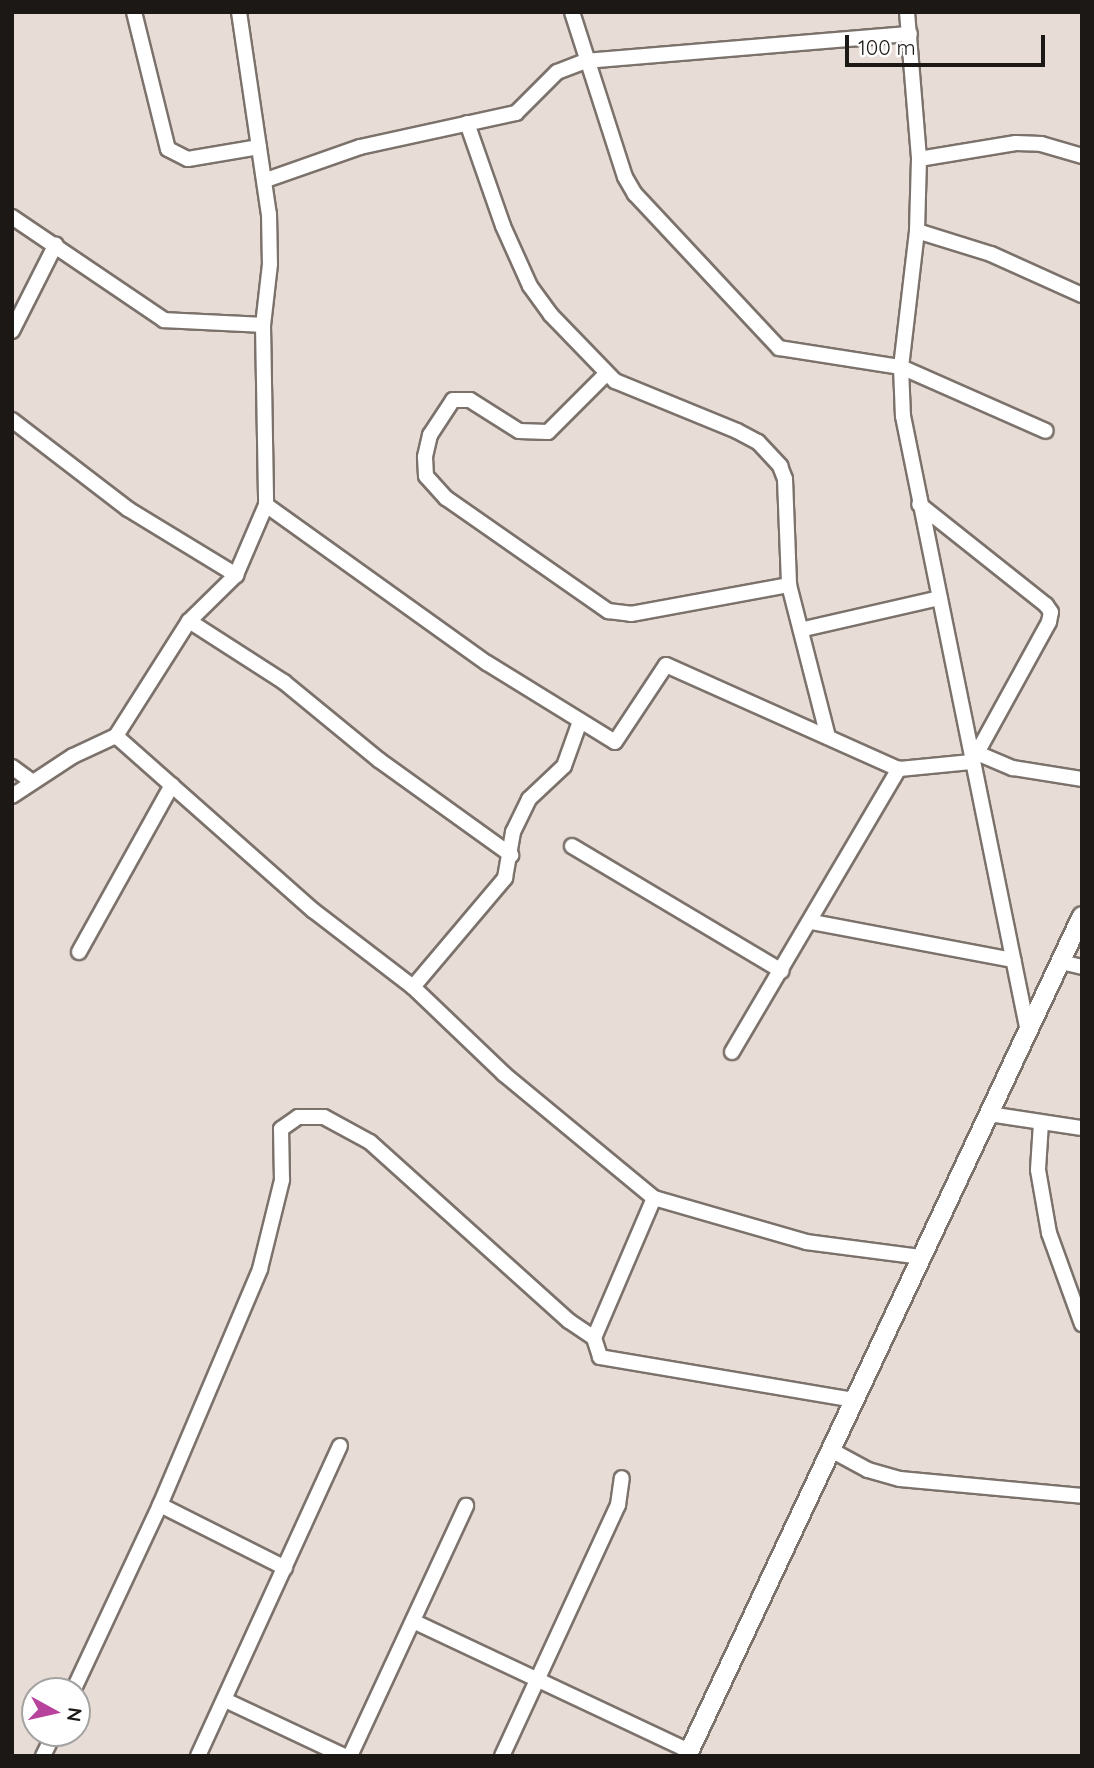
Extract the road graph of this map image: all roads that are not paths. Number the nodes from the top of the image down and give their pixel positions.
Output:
1 (135, 12) edge
2 (239, 12) edge
3 (572, 12) edge
4 (907, 12) edge
5 (910, 34) junction
6 (586, 61) junction
7 (467, 123) junction
8 (259, 147) junction
9 (1082, 156) edge
10 (919, 159) junction
11 (266, 180) junction
12 (12, 217) edge
13 (917, 231) junction
14 (56, 244) junction
15 (1082, 295) edge
16 (263, 325) junction
17 (12, 331) edge
18 (901, 367) junction
19 (606, 374) junction
20 (12, 420) edge
21 (1046, 431) dead end
22 (919, 504) junction
23 (266, 505) junction
24 (236, 575) junction
25 (789, 585) junction
26 (939, 598) junction
27 (189, 621) junction
28 (804, 629) junction
29 (579, 724) junction
30 (116, 736) junction
31 (828, 737) junction
32 (975, 757) junction
33 (12, 767) edge
34 (899, 769) junction
35 (1082, 779) edge
36 (31, 781) junction
37 (172, 785) junction
38 (12, 796) edge
39 (572, 846) dead end
40 (511, 855) junction
41 (1082, 916) edge
42 (812, 922) junction
43 (79, 952) dead end
44 (1013, 960) junction
45 (1061, 962) junction
46 (1082, 967) edge
47 (782, 971) junction
48 (413, 987) junction
49 (1028, 1032) junction
50 (732, 1052) dead end
51 (989, 1114) junction
52 (1041, 1123) junction
53 (1082, 1128) edge
54 (654, 1198) junction
55 (922, 1257) junction
56 (1082, 1324) edge
57 (594, 1338) junction
58 (855, 1400) junction
59 (340, 1446) dead end
60 (831, 1450) junction
61 (622, 1478) dead end
62 (1082, 1496) edge
63 (160, 1505) junction
64 (466, 1506) dead end
65 (285, 1568) junction
66 (415, 1622) junction
67 (80, 1677) edge
68 (537, 1680) junction
69 (225, 1700) junction
70 (688, 1753) edge
71 (198, 1756) edge
72 (344, 1756) edge
73 (350, 1756) edge
74 (502, 1756) edge

1 - 8 street
2 - 8 street
3 - 6 street
4 - 5 street
5 - 6 street
5 - 10 street
6 - 7 street
6 - 18 street
7 - 11 street
7 - 19 street
8 - 11 street
9 - 10 street
10 - 13 street
11 - 16 street
12 - 14 street
13 - 15 street
13 - 18 street
14 - 16 street
14 - 17 street
16 - 23 street
18 - 21 street
18 - 22 street
19 - 25 street
19 - 25 street
20 - 24 street
22 - 26 street
22 - 32 street
23 - 24 street
23 - 29 street
24 - 27 street
25 - 28 street
26 - 28 street
26 - 32 street
27 - 30 street
27 - 40 street
28 - 31 street
29 - 31 street
29 - 40 street
30 - 36 street
30 - 37 street
31 - 34 street
32 - 34 street
32 - 35 street
32 - 44 street
33 - 36 street
34 - 42 street
36 - 38 street
37 - 43 street
37 - 48 street
39 - 47 street
40 - 48 street
41 - 45 street
42 - 44 street
42 - 47 street
44 - 49 street
45 - 46 street
45 - 49 street
47 - 50 street
48 - 54 street
49 - 51 street
51 - 52 street
51 - 55 street
52 - 53 street
52 - 56 street
54 - 55 street
54 - 57 street
55 - 58 street
57 - 58 street
57 - 63 street
58 - 60 street
59 - 65 street
60 - 62 street
60 - 70 street
61 - 68 street
63 - 65 street
63 - 67 street
64 - 66 street
65 - 69 street
66 - 68 street
66 - 73 street
68 - 70 street
68 - 74 street
69 - 71 street
69 - 72 street

